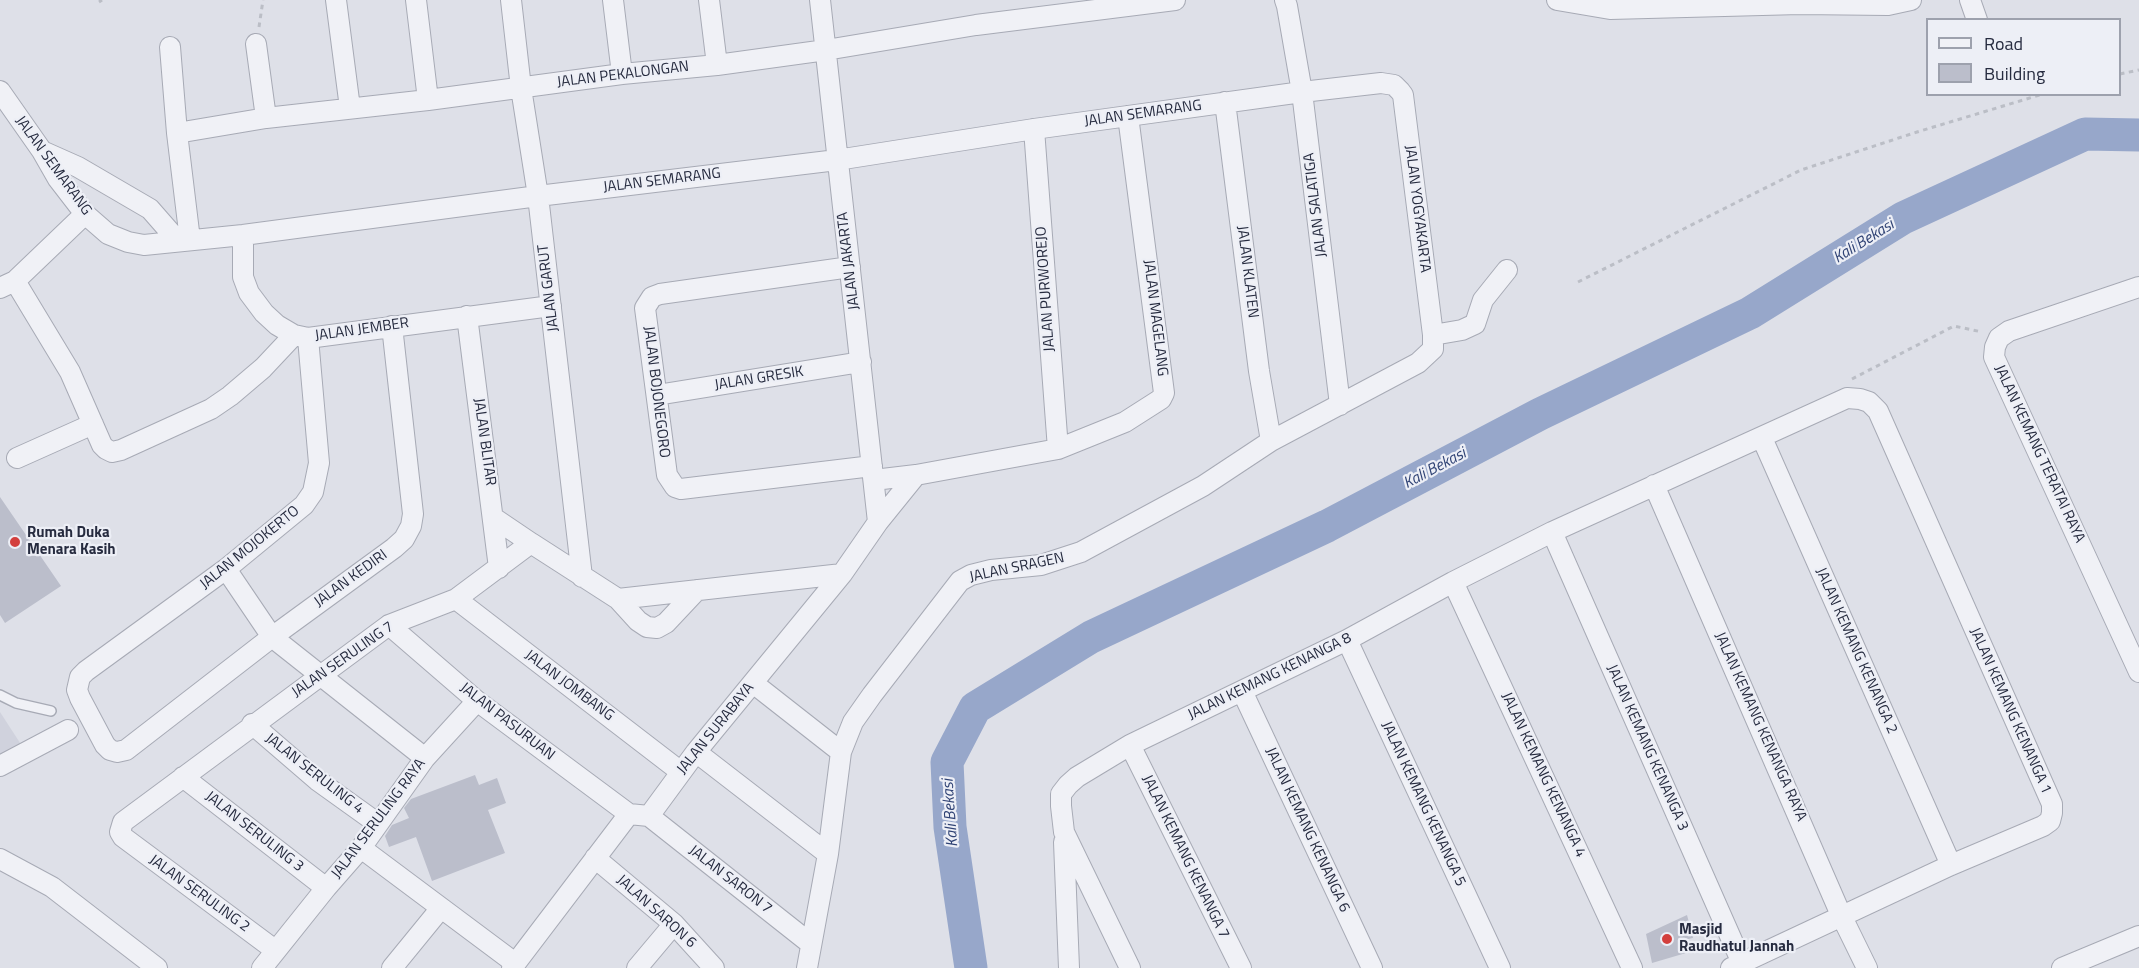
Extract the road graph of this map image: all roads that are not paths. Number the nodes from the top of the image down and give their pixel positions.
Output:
1 (336, 0) edge
2 (416, 0) edge
3 (511, 0) edge
4 (613, 0) edge
5 (709, 0) edge
6 (820, 0) edge
7 (1175, 0) edge
8 (1557, 0) edge
9 (1911, 0) edge
10 (1970, 0) edge
11 (1799, 2) edge
12 (1286, 3) edge
13 (1887, 3) edge
14 (1608, 4) edge
15 (1710, 4) edge
16 (1976, 18) edge
17 (256, 44) road end
18 (170, 47) dead end
19 (826, 50) junction
20 (717, 65) junction
21 (622, 74) junction
22 (1394, 85) joint
23 (521, 88) junction
24 (0, 91) edge
25 (1302, 93) junction
26 (428, 100) junction
27 (1225, 102) junction
28 (350, 108) junction
29 (1128, 116) junction
30 (267, 118) junction
31 (1034, 129) junction
32 (177, 133) junction
33 (42, 151) junction
34 (837, 160) junction
35 (538, 196) junction
36 (85, 214) junction
37 (243, 236) junction
38 (184, 240) junction
39 (850, 267) junction
40 (1507, 270) dead end
41 (7, 284) edge
42 (2139, 288) edge
43 (551, 306) junction
44 (467, 316) junction
45 (392, 326) junction
46 (1433, 335) junction
47 (301, 336) junction
48 (861, 362) junction
49 (657, 395) junction
50 (1847, 398) joint
51 (1340, 405) junction
52 (93, 424) junction
53 (1762, 438) junction
54 (1271, 441) junction
55 (1058, 449) junction
56 (17, 458) dead end
57 (873, 473) junction
58 (916, 476) junction
59 (1654, 485) junction
60 (494, 518) junction
61 (878, 522) junction
62 (1552, 532) junction
63 (531, 543) junction
64 (500, 568) junction
65 (226, 569) junction
66 (842, 574) junction
67 (582, 577) junction
68 (1453, 582) junction
69 (697, 590) junction
70 (456, 599) junction
71 (618, 599) junction
72 (389, 625) junction
73 (2131, 633) edge
74 (272, 637) junction
75 (1347, 640) junction
76 (2139, 672) edge
77 (320, 675) junction
78 (753, 683) junction
79 (1242, 691) junction
80 (0, 695) edge
81 (477, 701) junction
82 (51, 711) dead end
83 (252, 724) junction
84 (68, 729) dead end
85 (1130, 745) junction
86 (126, 750) joint
87 (696, 752) junction
88 (841, 752) junction
89 (425, 758) junction
90 (0, 766) edge
91 (681, 772) junction
92 (183, 777) junction
93 (639, 815) junction
94 (377, 823) junction
95 (1064, 832) junction
96 (123, 837) joint
97 (361, 848) junction
98 (828, 854) junction
99 (595, 858) junction
100 (0, 859) edge
101 (1951, 865) junction
102 (326, 888) junction
103 (441, 908) junction
104 (1841, 915) junction
105 (674, 924) junction
106 (2139, 936) edge
107 (811, 944) junction
108 (275, 950) junction
109 (1736, 965) edge
110 (513, 966) edge
111 (157, 968) edge
112 (262, 968) edge
113 (393, 968) edge
114 (638, 968) edge
115 (714, 968) edge
116 (807, 968) edge
117 (1069, 968) edge
118 (1130, 968) edge
119 (1241, 968) edge
120 (1372, 968) edge
121 (1500, 968) edge
122 (1632, 968) edge
123 (1867, 968) edge
124 (2062, 968) edge

1 - 28 street
2 - 26 street
3 - 23 street, JALAN GARUT
4 - 21 street
5 - 20 street
6 - 19 street, JALAN JAKARTA
7 - 19 street, JALAN PEKALONGAN
8 - 14 street
9 - 13 street
10 - 16 street
11 - 13 street
11 - 15 street
12 - 25 street, JALAN SALATIGA
14 - 15 street
17 - 30 street
18 - 32 street
19 - 20 street, JALAN PEKALONGAN
19 - 34 street, JALAN JAKARTA
20 - 21 street, JALAN PEKALONGAN
21 - 23 street, JALAN PEKALONGAN
22 - 25 street, JALAN SEMARANG
22 - 46 street, JALAN YOGYAKARTA
23 - 26 street, JALAN PEKALONGAN
23 - 35 street, JALAN GARUT
24 - 33 street, JALAN SEMARANG
25 - 27 street, JALAN SEMARANG
25 - 51 street, JALAN SALATIGA
26 - 28 street, JALAN PEKALONGAN
27 - 29 street, JALAN SEMARANG
27 - 54 street, JALAN KLATEN
28 - 30 street, JALAN PEKALONGAN
29 - 31 street, JALAN SEMARANG
29 - 55 street, JALAN MAGELANG
30 - 32 street, JALAN PEKALONGAN
31 - 34 street, JALAN SEMARANG
31 - 55 street, JALAN PURWOREJO
32 - 38 street
33 - 36 street, JALAN SEMARANG
33 - 38 street
34 - 35 street, JALAN SEMARANG
34 - 39 street, JALAN JAKARTA
35 - 37 street, JALAN SEMARANG
35 - 43 street, JALAN GARUT
36 - 38 street, JALAN SEMARANG
36 - 41 street
37 - 38 street, JALAN SEMARANG
37 - 47 street, JALAN JEMBER
39 - 48 street, JALAN JAKARTA
39 - 49 street, JALAN BOJONEGORO
40 - 46 street
41 - 52 street
42 - 73 street, JALAN KEMANG TERATAI RAYA
43 - 44 street, JALAN JEMBER
43 - 67 street, JALAN GARUT
44 - 45 street, JALAN JEMBER
44 - 60 street, JALAN BLITAR
45 - 47 street, JALAN JEMBER
45 - 74 street, JALAN KEDIRI
46 - 51 street, JALAN SRAGEN
47 - 52 street
47 - 65 street, JALAN MOJOKERTO
48 - 49 street, JALAN GRESIK
48 - 57 street, JALAN JAKARTA
49 - 57 street, JALAN BOJONEGORO
50 - 53 street, JALAN KEMANG KENANGA 8
50 - 101 street, JALAN KEMANG KENANGA 1
51 - 54 street, JALAN SRAGEN
52 - 56 street
53 - 59 street, JALAN KEMANG KENANGA 8
53 - 101 street, JALAN KEMANG KENANGA 2
54 - 88 street, JALAN SRAGEN
55 - 58 street, JALAN MAGELANG
57 - 58 street, JALAN MAGELANG
57 - 61 street, JALAN JAKARTA
58 - 61 street, JALAN SURABAYA
59 - 62 street, JALAN KEMANG KENANGA 8
59 - 104 street, JALAN KEMANG KENANGA RAYA
60 - 63 street
60 - 64 street, JALAN BLITAR
61 - 66 street, JALAN SURABAYA
62 - 68 street, JALAN KEMANG KENANGA 8
62 - 109 street, JALAN KEMANG KENANGA 3
63 - 64 street, JALAN SERULING 7
63 - 67 street
64 - 70 street, JALAN SERULING 7
65 - 74 street
65 - 86 street, JALAN MOJOKERTO
66 - 69 street
66 - 78 street, JALAN SURABAYA
67 - 71 street
68 - 75 street, JALAN KEMANG KENANGA 8
68 - 122 street, JALAN KEMANG KENANGA 4
69 - 71 street
69 - 71 street
70 - 72 street, JALAN SERULING 7
70 - 91 street, JALAN JOMBANG
72 - 77 street, JALAN SERULING 7
72 - 81 street, JALAN PASURUAN
73 - 76 street, JALAN KEMANG TERATAI RAYA
74 - 77 street
74 - 86 street, JALAN KEDIRI
75 - 79 street, JALAN KEMANG KENANGA 8
75 - 121 street, JALAN KEMANG KENANGA 5
77 - 83 street, JALAN SERULING 7
77 - 89 street
78 - 87 street, JALAN SURABAYA
78 - 88 street
79 - 85 street, JALAN KEMANG KENANGA 8
79 - 120 street, JALAN KEMANG KENANGA 6
80 - 82 lane
81 - 89 street, JALAN SERULING RAYA
81 - 93 street, JALAN PASURUAN
83 - 92 street, JALAN SERULING 7
83 - 94 street, JALAN SERULING 4
84 - 90 street
85 - 95 street, JALAN KEMANG KENANGA 8
85 - 119 street, JALAN KEMANG KENANGA 7
87 - 91 street, JALAN SURABAYA
87 - 98 street
88 - 98 street, JALAN SRAGEN
89 - 94 street, JALAN SERULING RAYA
91 - 93 street, JALAN SURABAYA
92 - 96 street, JALAN SERULING 7
92 - 102 street, JALAN SERULING 3
93 - 99 street, JALAN SURABAYA
93 - 107 street, JALAN SARON 7
94 - 97 street, JALAN SERULING RAYA
95 - 117 street
95 - 118 street, JALAN KEMANG KENANGA 8
96 - 108 street, JALAN SERULING 2
97 - 102 street, JALAN SERULING RAYA
97 - 103 street
98 - 107 street, JALAN SRAGEN
99 - 105 street, JALAN SARON 6
99 - 110 street, JALAN SURABAYA
100 - 111 street
101 - 104 street, JALAN KEMANG KENANGA 1
102 - 108 street, JALAN SERULING RAYA
103 - 110 street
103 - 113 street
104 - 109 street, JALAN KEMANG KENANGA 1
104 - 123 street, JALAN KEMANG KENANGA RAYA
105 - 114 street
105 - 115 street, JALAN SARON 6
106 - 124 street
107 - 116 street, JALAN SRAGEN
108 - 112 street, JALAN SERULING RAYA

